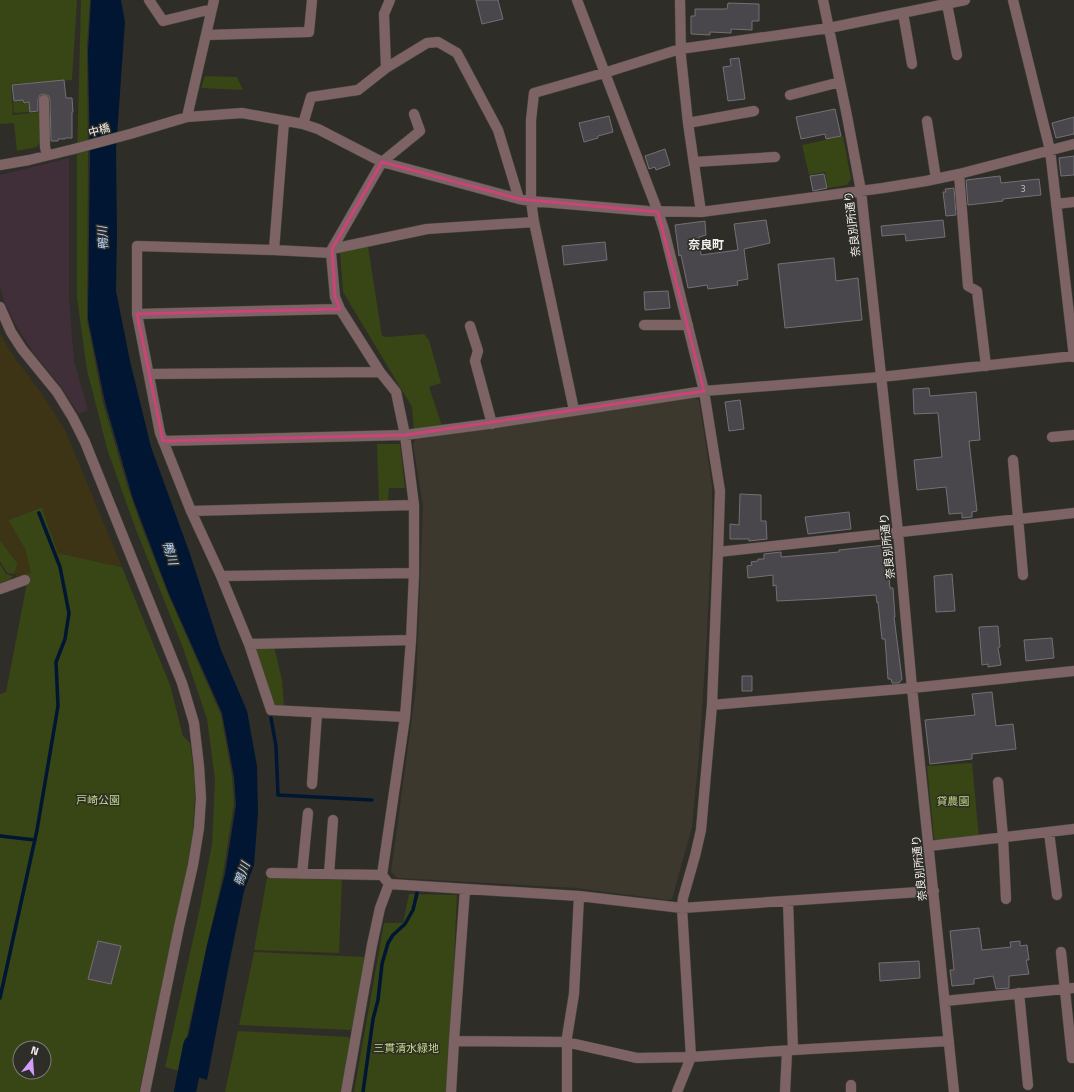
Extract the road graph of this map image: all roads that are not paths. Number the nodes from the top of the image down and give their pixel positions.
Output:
1 (148, 0) edge
2 (312, 0) edge
3 (390, 0) edge
4 (577, 0) edge
5 (680, 0) edge
6 (823, 0) edge
7 (965, 0) edge
8 (1013, 0) edge
9 (952, 2) edge
10 (213, 5) edge
11 (903, 13) junction
12 (829, 28) junction
13 (206, 35) junction
14 (680, 49) junction
15 (957, 55) dead end
16 (912, 64) dead end
17 (386, 68) junction
18 (604, 73) junction
19 (840, 82) junction
20 (790, 95) dead end
21 (44, 100) dead end
22 (754, 111) dead end
23 (414, 114) dead end
24 (187, 117) junction
25 (284, 121) junction
26 (927, 121) dead end
27 (303, 124) junction
28 (688, 124) junction
29 (1074, 144) edge
30 (1050, 150) junction
31 (47, 155) junction
32 (775, 157) dead end
33 (382, 162) junction
34 (694, 162) junction
35 (0, 165) edge
36 (959, 174) junction
37 (936, 179) junction
38 (861, 191) junction
39 (519, 199) junction
40 (531, 201) junction
41 (1074, 202) edge
42 (1056, 204) junction
43 (658, 212) junction
44 (701, 212) junction
45 (534, 222) junction
46 (274, 250) junction
47 (332, 251) junction
48 (0, 307) edge
49 (340, 309) junction
50 (137, 314) junction
51 (644, 325) dead end
52 (688, 325) junction
53 (470, 326) dead end
54 (1074, 356) edge
55 (986, 366) junction
56 (380, 372) junction
57 (149, 374) junction
58 (882, 377) junction
59 (704, 391) junction
60 (574, 410) junction
61 (492, 424) junction
62 (405, 435) junction
63 (1074, 435) edge
64 (1052, 437) dead end
65 (163, 441) junction
66 (1013, 460) dead end
67 (414, 505) junction
68 (191, 511) junction
69 (1074, 513) edge
70 (1018, 519) junction
71 (898, 532) junction
72 (718, 552) junction
73 (414, 573) junction
74 (1023, 575) dead end
75 (221, 576) junction
76 (25, 580) dead end
77 (0, 589) edge
78 (411, 640) junction
79 (249, 644) junction
80 (1074, 670) edge
81 (912, 688) junction
82 (712, 705) junction
83 (317, 713) junction
84 (405, 717) junction
85 (998, 782) dead end
86 (312, 784) dead end
87 (308, 813) dead end
88 (333, 820) dead end
89 (1074, 829) edge
90 (1049, 832) junction
91 (1003, 837) junction
92 (929, 846) junction
93 (271, 874) dead end
94 (302, 874) junction
95 (329, 874) junction
96 (382, 875) junction
97 (388, 884) junction
98 (465, 889) junction
99 (934, 891) junction
100 (1057, 895) dead end
101 (579, 896) junction
102 (1006, 899) dead end
103 (788, 901) junction
104 (682, 908) junction
105 (1061, 952) dead end
106 (1069, 989) edge
107 (1020, 993) junction
108 (945, 1001) junction
109 (454, 1041) junction
110 (949, 1041) junction
111 (566, 1042) junction
112 (790, 1050) junction
113 (691, 1057) junction
114 (1074, 1058) edge
115 (1028, 1084) dead end
116 (145, 1092) edge
117 (346, 1092) edge
118 (452, 1092) edge
119 (567, 1092) edge
120 (677, 1092) edge
121 (785, 1092) edge
122 (954, 1092) edge

1 - 10 street
2 - 13 street
3 - 17 street
4 - 18 street
5 - 14 street
6 - 12 street, 奈良別所通り
7 - 9 street
8 - 30 street
9 - 11 street
9 - 15 street
10 - 13 street
11 - 12 street
11 - 16 street
12 - 14 street
12 - 19 street, 奈良別所通り
13 - 24 street
14 - 18 street
14 - 28 street
17 - 27 street
17 - 39 street
18 - 40 street
18 - 43 street
19 - 20 street
19 - 38 street, 奈良別所通り
21 - 31 street
22 - 28 street
23 - 33 street
24 - 25 street, 中橋
24 - 31 street, 中橋
25 - 27 street, 中橋
25 - 46 street
26 - 37 street
27 - 33 street, 中橋
28 - 34 street
29 - 30 street, 中橋
30 - 36 street, 中橋
30 - 42 street
31 - 35 street, 中橋
32 - 34 street
33 - 39 street, 中橋
33 - 47 street
34 - 44 street
36 - 37 street, 中橋
36 - 55 street
37 - 38 street, 中橋
38 - 44 street, 中橋
38 - 58 street, 奈良別所通り
39 - 40 street, 中橋
40 - 43 street, 中橋
40 - 45 street
41 - 42 street
42 - 54 street
43 - 44 street, 中橋
43 - 52 street
45 - 47 street
45 - 60 street
46 - 47 street
46 - 50 street
47 - 49 street
48 - 116 street
49 - 50 street
49 - 56 street
50 - 57 street
51 - 52 street
52 - 59 street
53 - 61 street
54 - 55 street
55 - 58 street
56 - 57 street
56 - 62 street
57 - 65 street
58 - 59 street
58 - 71 street, 奈良別所通り
59 - 60 street
59 - 72 street
60 - 61 street
61 - 62 street
62 - 65 street
62 - 67 street
63 - 64 street
65 - 68 street
66 - 70 street
67 - 68 street
67 - 73 street
68 - 75 street
69 - 70 street
70 - 71 street
70 - 74 street
71 - 72 street
71 - 81 street, 奈良別所通り
72 - 82 street
73 - 75 street
73 - 78 street
75 - 79 street
76 - 77 street
78 - 79 street
78 - 84 street
79 - 83 street
80 - 81 street
81 - 82 street
81 - 92 street, 奈良別所通り
82 - 104 street
83 - 84 street
83 - 86 street
84 - 96 street
85 - 91 street
87 - 94 street
88 - 95 street
89 - 90 street
90 - 91 street
90 - 100 street
91 - 92 street
91 - 102 street
92 - 99 street, 奈良別所通り
93 - 94 street
94 - 95 street
95 - 96 street
96 - 97 street
97 - 98 street
97 - 117 street
98 - 101 street
98 - 109 street
99 - 103 street
99 - 108 street, 奈良別所通り
101 - 104 street
101 - 111 street
103 - 104 street
103 - 112 street
104 - 113 street
105 - 106 street
106 - 107 street
106 - 114 street
107 - 108 street
107 - 115 street
108 - 110 street, 奈良別所通り
109 - 111 street
109 - 118 street
110 - 112 street
110 - 122 street, 奈良別所通り
111 - 113 street
111 - 119 street
112 - 113 street
112 - 121 street
113 - 120 street

